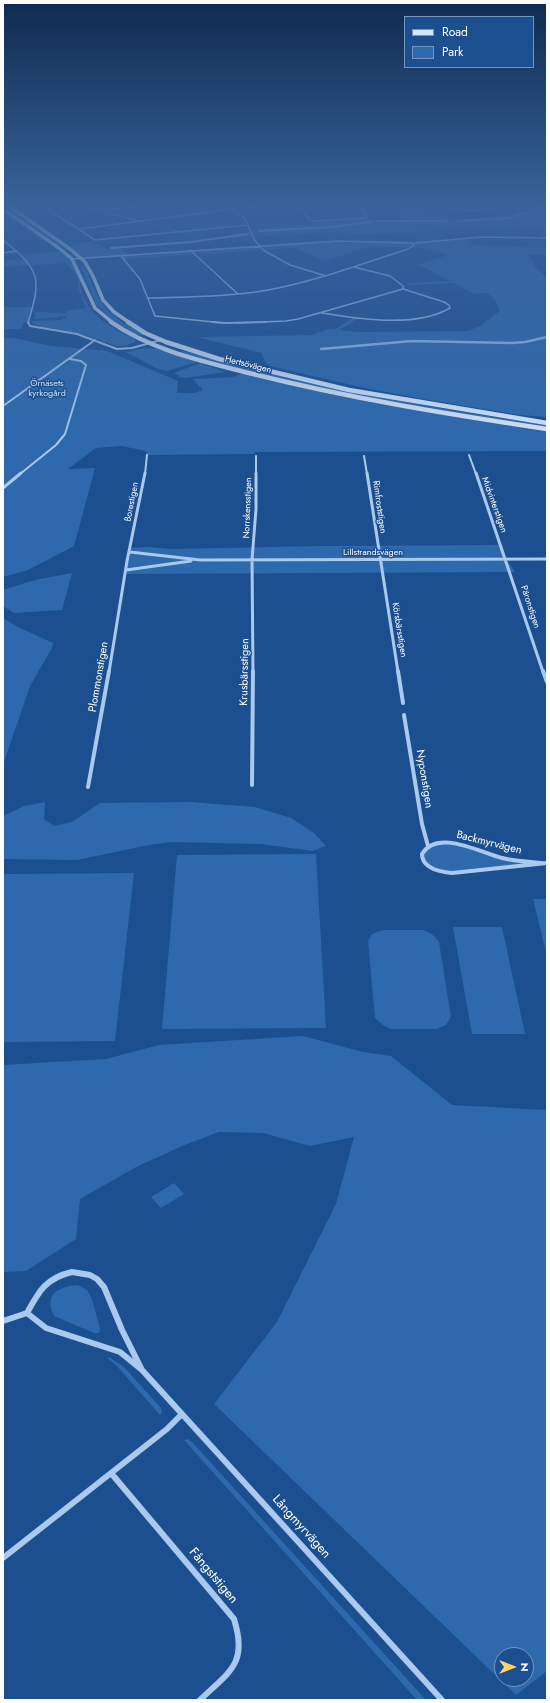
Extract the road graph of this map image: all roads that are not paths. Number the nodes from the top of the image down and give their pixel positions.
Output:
1 (38, 285) edge
2 (84, 285) edge
3 (96, 285) edge
4 (142, 285) edge
5 (229, 285) edge
6 (288, 285) edge
7 (402, 285) edge
8 (403, 289) junction
9 (238, 294) junction
10 (147, 298) junction
11 (321, 313) junction
12 (95, 340) junction
13 (161, 340) junction
14 (151, 344) junction
15 (70, 359) junction
16 (3, 406) edge
17 (547, 423) edge
18 (547, 430) edge
19 (147, 455) dead end
20 (469, 455) dead end
21 (256, 456) dead end
22 (364, 456) dead end
23 (3, 488) edge
24 (130, 552) junction
25 (547, 559) edge
26 (200, 560) junction
27 (252, 560) junction
28 (379, 560) junction
29 (506, 560) junction
30 (126, 570) junction
31 (547, 682) edge
32 (403, 703) dead end
33 (404, 715) dead end
34 (252, 785) dead end
35 (88, 788) dead end
36 (428, 846) junction
37 (545, 863) edge
38 (27, 1313) junction
39 (3, 1321) edge
40 (142, 1370) junction
41 (182, 1414) junction
42 (111, 1473) junction
43 (3, 1558) edge
44 (200, 1700) edge
45 (442, 1700) edge

1 - 12 street
2 - 14 main road, Hertsövägen
3 - 13 main road, Hertsövägen
4 - 10 street
5 - 9 street
6 - 9 street
7 - 8 street
8 - 11 street
8 - 11 street
9 - 10 street
10 - 11 street
12 - 14 street
12 - 15 street
13 - 14 street
13 - 17 main road, Hertsövägen
14 - 18 main road, Hertsövägen
15 - 16 street
15 - 23 street
19 - 24 street, Borestigen
20 - 29 street, Midvinterstigen
21 - 27 street, Norrskensstigen
22 - 28 street, Rimfroststigen
24 - 26 street, Lillstrandsvägen
24 - 30 street
25 - 29 street, Lillstrandsvägen
26 - 27 street, Lillstrandsvägen
26 - 30 street, Lillstrandsvägen
27 - 28 street, Lillstrandsvägen
27 - 34 street, Krusbärsstigen
28 - 29 street, Lillstrandsvägen
28 - 32 street, Körsbärsstigen
29 - 31 street, Päronstigen
30 - 35 street, Plommonstigen
33 - 36 street, Nyponstigen
36 - 37 street, Backmyrvägen
36 - 37 street, Backmyrvägen
38 - 39 street
38 - 40 street, Långmyrvägen
38 - 40 street, Långmyrvägen
40 - 41 street, Långmyrvägen
41 - 42 street
41 - 45 street, Långmyrvägen
42 - 43 street
42 - 44 street, Fångststigen

